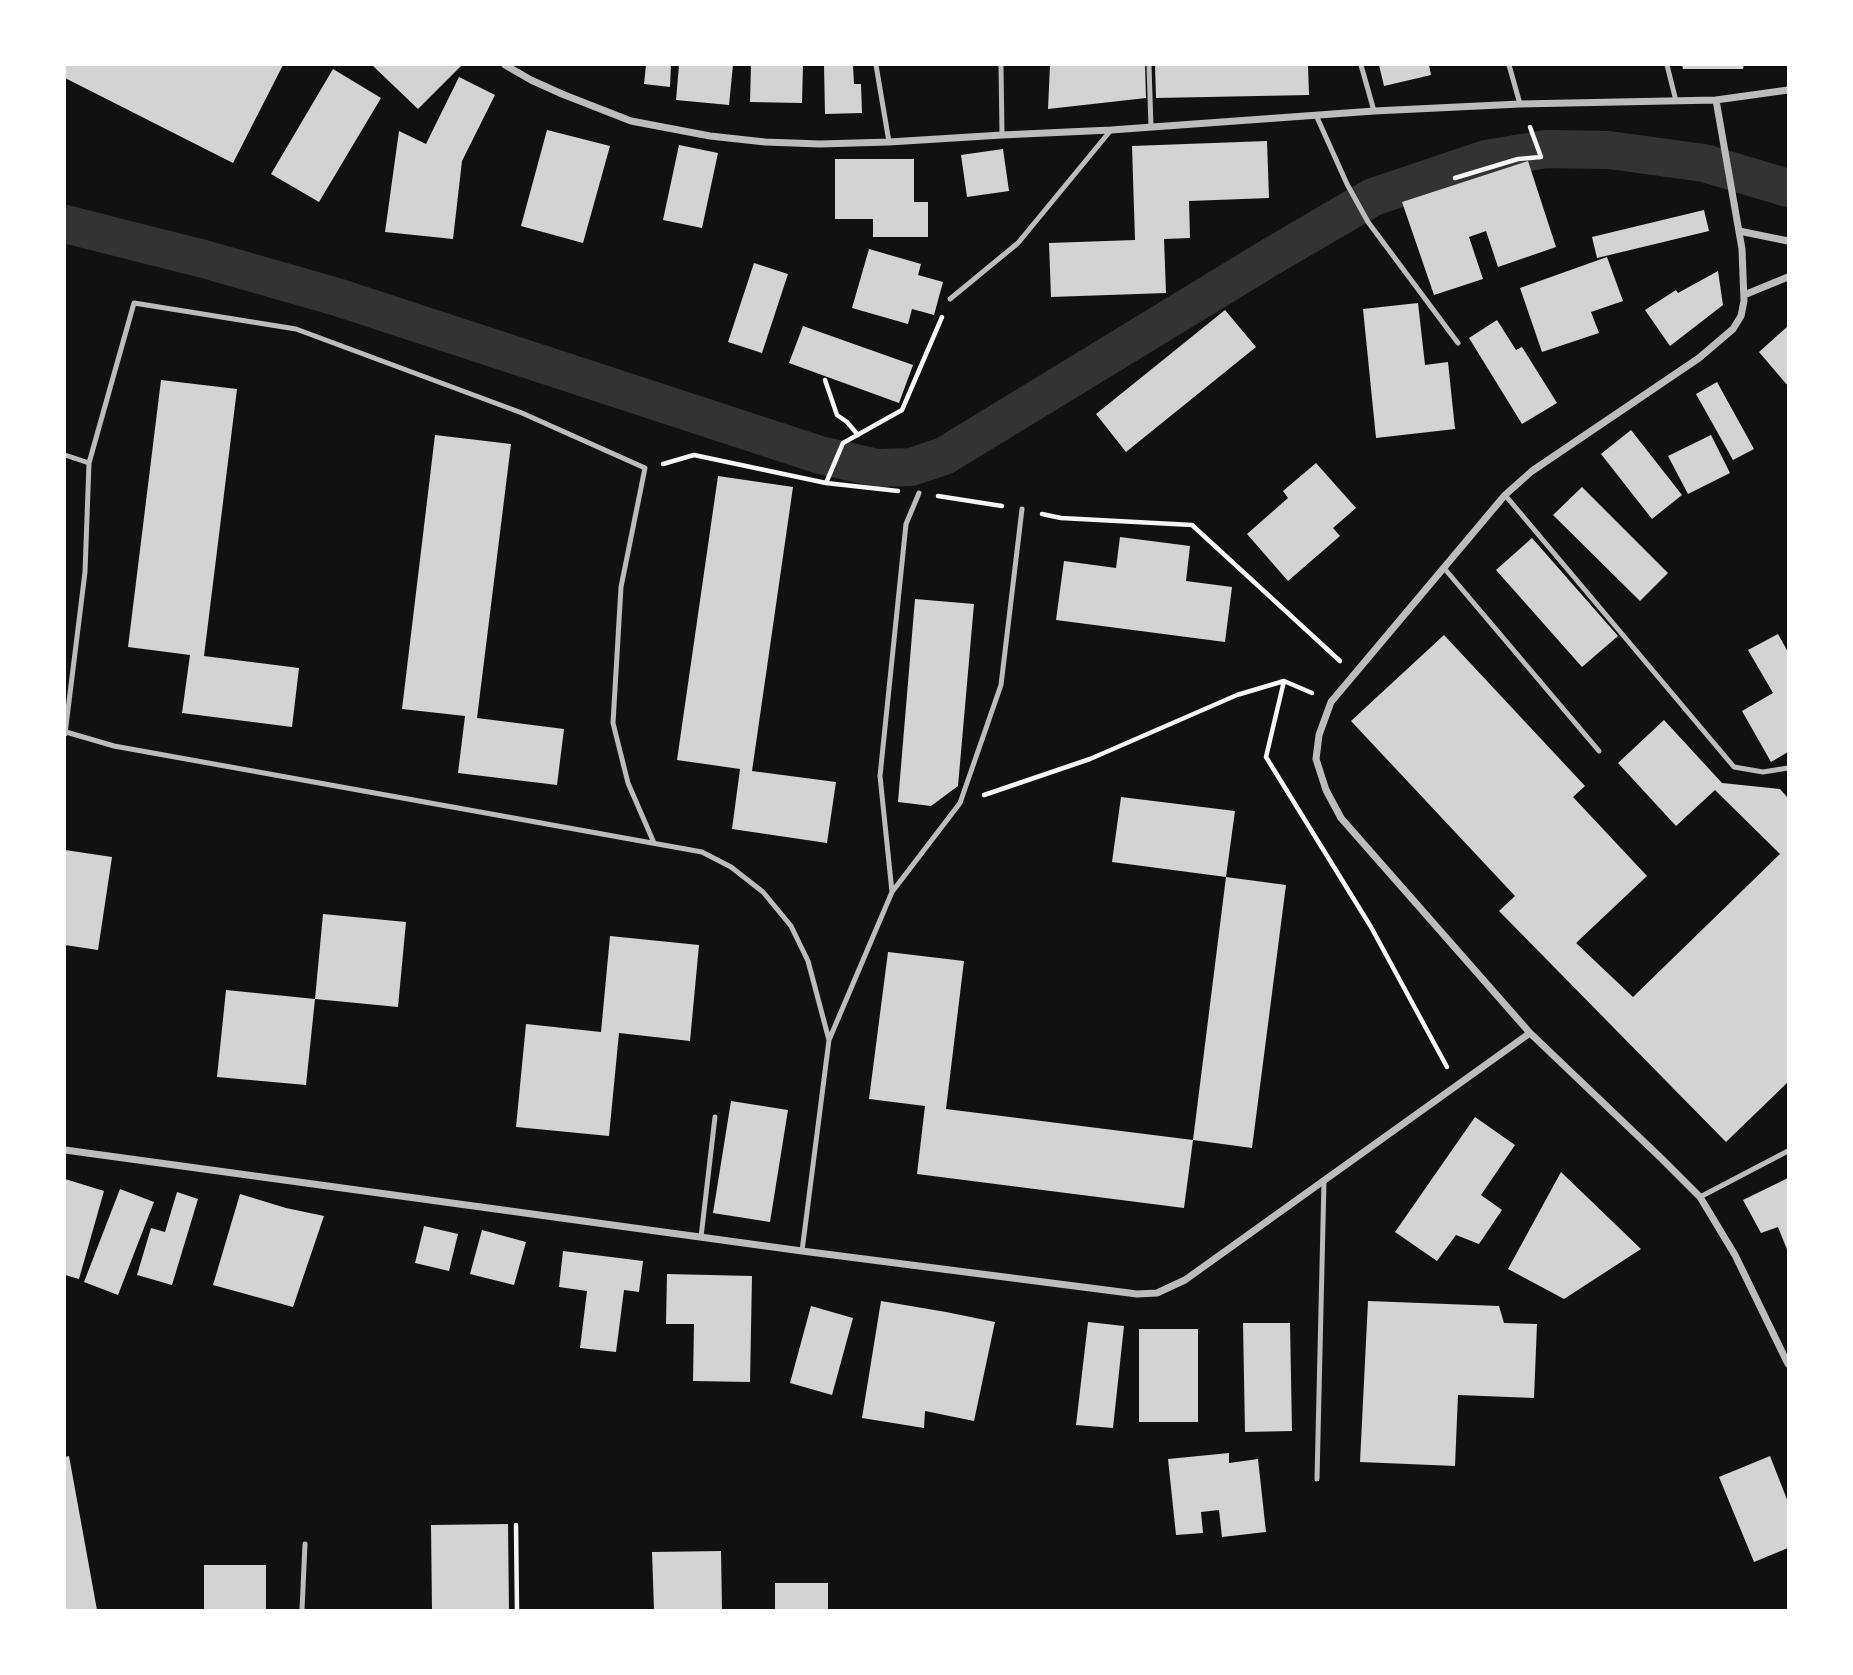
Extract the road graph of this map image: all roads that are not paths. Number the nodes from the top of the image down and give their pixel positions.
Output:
1 (505, 65) edge
2 (876, 65) edge
3 (1002, 65) edge
4 (1149, 65) edge
5 (1361, 65) edge
6 (1509, 65) edge
7 (1667, 65) edge
8 (1788, 90) edge
9 (1716, 100) junction
10 (1676, 101) junction
11 (1521, 104) junction
12 (1374, 111) junction
13 (1315, 115) junction
14 (1150, 127) junction
15 (1111, 130) junction
16 (1002, 135) junction
17 (889, 142) junction
18 (1739, 231) junction
19 (1788, 241) edge
20 (1788, 277) edge
21 (1744, 295) junction
22 (950, 299) road end
23 (1458, 343) dead end
24 (65, 455) edge
25 (89, 463) junction
26 (919, 493) road end
27 (1505, 495) junction
28 (1022, 509) road end
29 (1444, 568) junction
30 (65, 733) edge
31 (1599, 751) dead end
32 (1788, 768) edge
33 (654, 844) junction
34 (892, 892) junction
35 (1530, 1033) junction
36 (829, 1040) junction
37 (715, 1117) dead end
38 (65, 1150) edge
39 (1788, 1151) edge
40 (1324, 1181) junction
41 (1700, 1197) junction
42 (701, 1237) junction
43 (802, 1251) junction
44 (1788, 1364) edge
45 (1317, 1479) dead end
46 (305, 1544) dead end
47 (302, 1610) edge

1 - 17 street
2 - 17 lane
3 - 16 lane
4 - 14 lane
5 - 12 lane
6 - 11 lane
7 - 10 lane
8 - 9 street
9 - 10 street
9 - 18 street
10 - 11 street
11 - 12 street
12 - 13 street
13 - 14 street
13 - 23 lane
14 - 15 street
15 - 16 street
15 - 22 lane
16 - 17 street
18 - 19 street
18 - 21 street
20 - 21 street
21 - 27 street
24 - 25 lane
25 - 30 lane
25 - 33 lane
26 - 34 lane
27 - 29 street
27 - 32 lane
28 - 34 lane
29 - 31 lane
29 - 35 street
30 - 33 lane
33 - 36 lane
34 - 36 lane
35 - 40 street
35 - 41 street
36 - 43 lane
37 - 42 lane
38 - 42 street
39 - 41 lane
40 - 43 street
40 - 45 lane
41 - 44 street
42 - 43 street
46 - 47 lane

